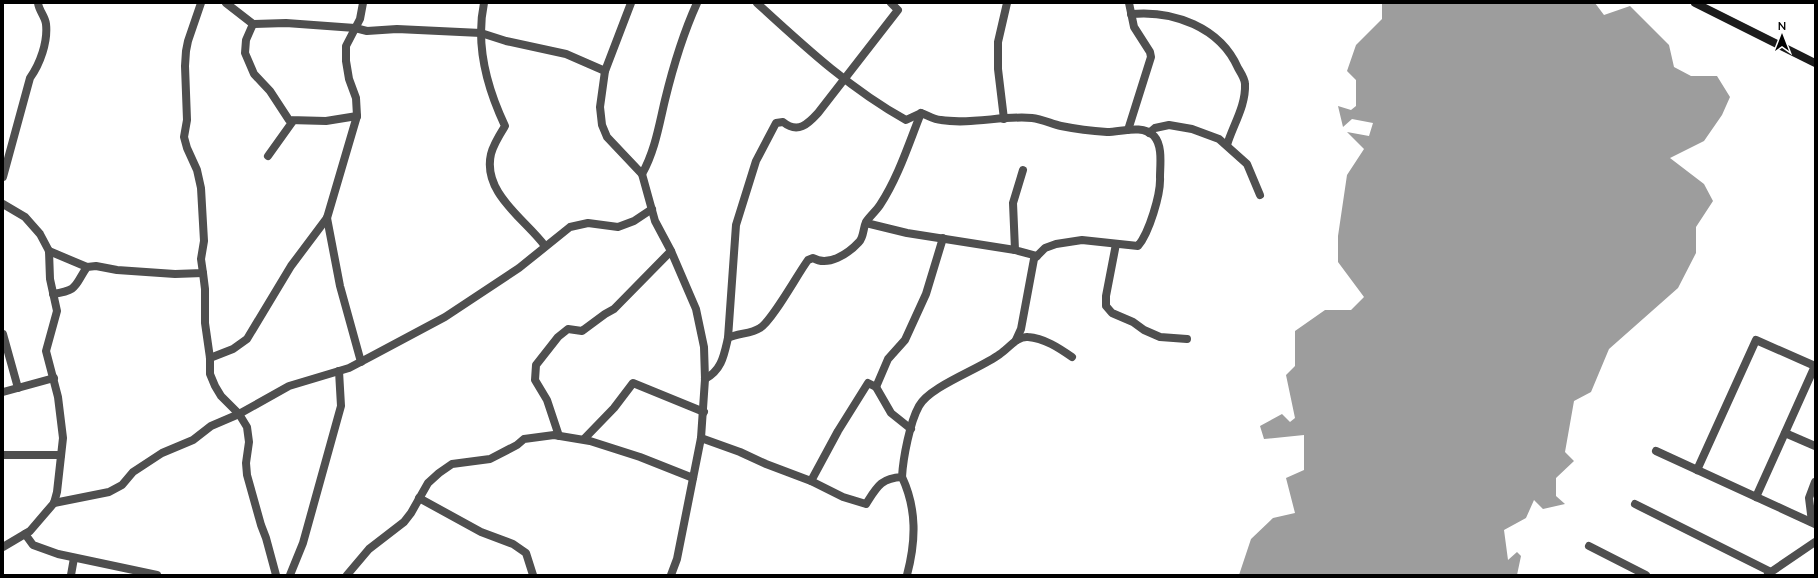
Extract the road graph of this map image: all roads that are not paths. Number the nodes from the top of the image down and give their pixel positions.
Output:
1 (38, 3) edge
2 (201, 3) edge
3 (226, 3) edge
4 (363, 3) edge
5 (484, 3) edge
6 (631, 3) edge
7 (697, 3) edge
8 (757, 3) edge
9 (891, 3) edge
10 (1007, 3) edge
11 (1129, 3) edge
12 (1695, 3) edge
13 (1131, 14) junction
14 (253, 24) junction
15 (355, 28) junction
16 (481, 33) junction
17 (1814, 60) edge
18 (605, 71) junction
19 (844, 79) junction
20 (921, 113) junction
21 (357, 116) junction
22 (1004, 119) junction
23 (293, 121) junction
24 (1128, 130) junction
25 (1149, 133) junction
26 (1227, 145) junction
27 (268, 156) dead end
28 (1023, 170) dead end
29 (642, 174) junction
30 (3, 177) edge
31 (1260, 195) dead end
32 (3, 204) edge
33 (652, 209) junction
34 (327, 218) junction
35 (866, 223) junction
36 (943, 238) junction
37 (1116, 244) junction
38 (545, 246) junction
39 (1015, 250) junction
40 (49, 251) junction
41 (671, 251) junction
42 (1037, 256) junction
43 (87, 267) junction
44 (202, 273) junction
45 (53, 294) junction
46 (3, 334) edge
47 (728, 338) junction
48 (1187, 339) dead end
49 (1016, 340) junction
50 (1072, 357) dead end
51 (210, 358) junction
52 (361, 362) junction
53 (1815, 366) edge
54 (339, 372) junction
55 (54, 378) junction
56 (705, 379) junction
57 (876, 387) junction
58 (18, 388) junction
59 (3, 392) edge
60 (704, 412) junction
61 (239, 414) junction
62 (911, 429) junction
63 (1785, 433) junction
64 (559, 436) junction
65 (701, 438) junction
66 (584, 439) junction
67 (1815, 446) edge
68 (1656, 451) dead end
69 (3, 455) edge
70 (61, 455) junction
71 (1697, 470) junction
72 (902, 477) junction
73 (693, 478) junction
74 (811, 481) junction
75 (1815, 482) edge
76 (1756, 497) junction
77 (419, 498) junction
78 (54, 503) junction
79 (1635, 504) dead end
80 (1813, 523) edge
81 (25, 534) junction
82 (1815, 542) edge
83 (1589, 546) dead end
84 (3, 547) edge
85 (74, 558) junction
86 (1769, 573) edge
87 (71, 575) edge
88 (157, 575) edge
89 (276, 575) edge
90 (290, 575) edge
91 (347, 575) edge
92 (533, 575) edge
93 (671, 575) edge
94 (907, 575) edge
95 (1646, 575) edge

1 - 30 street
2 - 44 street
3 - 14 street
4 - 15 street
5 - 16 street
6 - 18 street
7 - 29 street
8 - 19 street
9 - 19 street
10 - 22 street
11 - 13 street
12 - 17 main road
13 - 24 street
13 - 26 street
14 - 15 street
14 - 23 street
15 - 16 street
15 - 21 street
16 - 18 street
16 - 38 street
18 - 29 street
19 - 20 street
19 - 47 street
20 - 22 street
20 - 35 street
21 - 23 street
21 - 34 street
22 - 24 street
23 - 27 street
24 - 25 street
25 - 26 street
25 - 37 street
26 - 31 street
28 - 39 street
29 - 33 street
32 - 40 street
33 - 38 street
33 - 41 street
34 - 51 street
34 - 52 street
35 - 36 street
35 - 47 street
36 - 39 street
36 - 57 street
37 - 42 street
37 - 48 street
38 - 52 street
39 - 42 street
40 - 43 street
40 - 45 street
41 - 56 street
41 - 64 street
42 - 49 street
43 - 44 street
43 - 45 street
44 - 51 street
45 - 55 street
46 - 58 street
47 - 56 street
49 - 50 street
49 - 62 street
51 - 61 street
52 - 54 street
53 - 63 street
53 - 71 street
54 - 61 street
54 - 90 street
55 - 58 street
55 - 70 street
56 - 60 street
57 - 62 street
57 - 74 street
58 - 59 street
60 - 65 street
60 - 66 street
61 - 78 street
61 - 89 street
62 - 72 street
63 - 67 street
63 - 76 street
64 - 66 street
64 - 77 street
65 - 73 street
65 - 74 street
66 - 73 street
68 - 71 street
69 - 70 street
70 - 78 street
71 - 76 street
72 - 74 street
72 - 94 street
73 - 93 street
75 - 80 street
76 - 80 street
77 - 91 street
77 - 92 street
78 - 81 street
79 - 86 street
81 - 84 street
81 - 85 street
82 - 86 street
83 - 95 street
85 - 87 street
85 - 88 street

